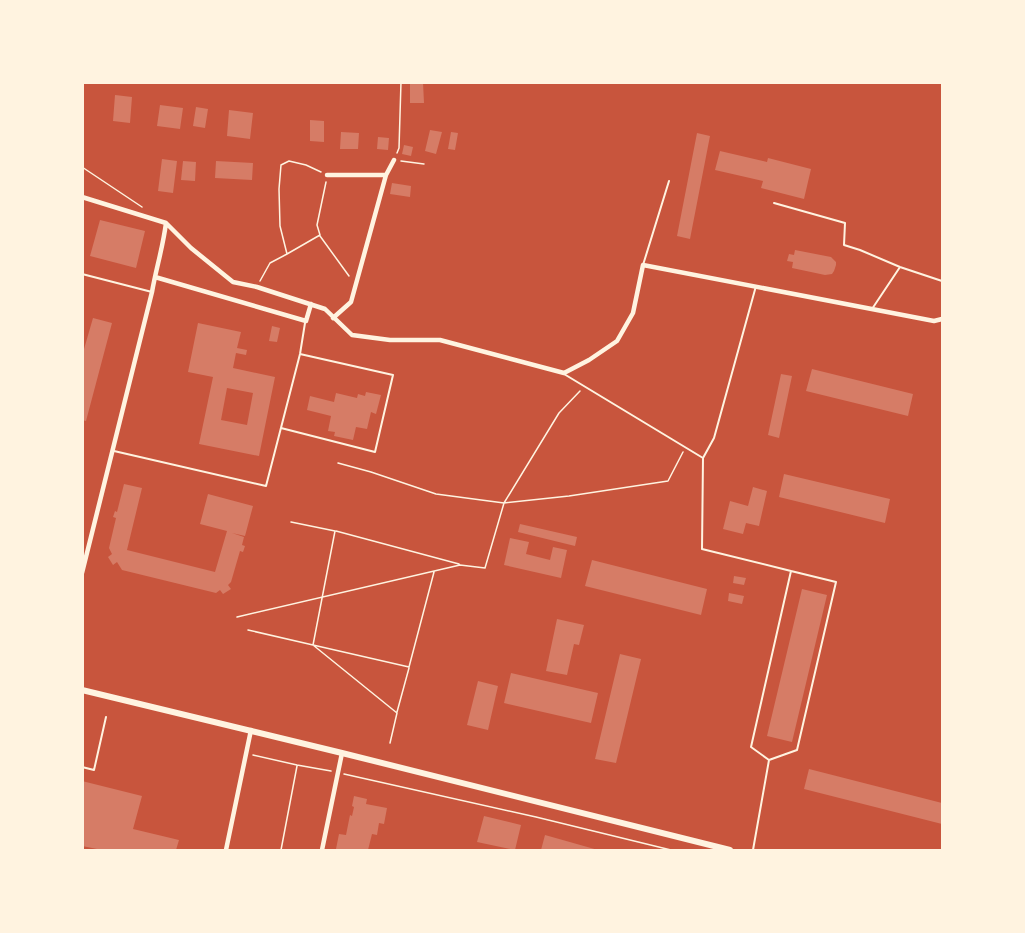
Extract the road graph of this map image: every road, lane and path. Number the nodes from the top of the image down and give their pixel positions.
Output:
1 (400, 82) edge
2 (394, 160) junction
3 (424, 164) dead end
4 (82, 167) edge
5 (327, 175) junction
6 (386, 175) junction
7 (669, 181) dead end
8 (82, 197) edge
9 (774, 203) dead end
10 (147, 211) dead end
11 (166, 223) junction
12 (320, 235) junction
13 (287, 254) junction
14 (643, 265) junction
15 (900, 267) junction
16 (82, 274) edge
17 (154, 277) junction
18 (350, 278) dead end
19 (942, 281) edge
20 (756, 286) junction
21 (257, 287) junction
22 (152, 292) junction
23 (311, 304) junction
24 (872, 309) junction
25 (333, 318) junction
26 (942, 319) edge
27 (306, 321) junction
28 (300, 354) junction
29 (564, 374) junction
30 (585, 386) junction
31 (281, 428) junction
32 (684, 448) junction
33 (114, 451) junction
34 (703, 459) junction
35 (338, 464) dead end
36 (504, 503) junction
37 (291, 522) dead end
38 (335, 531) junction
39 (460, 564) junction
40 (435, 570) junction
41 (791, 571) junction
42 (82, 573) edge
43 (323, 597) junction
44 (237, 617) dead end
45 (248, 630) dead end
46 (314, 645) junction
47 (409, 667) junction
48 (82, 690) edge
49 (397, 713) junction
50 (106, 717) dead end
51 (251, 730) junction
52 (390, 743) dead end
53 (247, 753) junction
54 (342, 753) junction
55 (769, 760) junction
56 (297, 765) junction
57 (82, 767) edge
58 (338, 773) junction
59 (226, 850) edge
60 (281, 850) edge
61 (322, 850) edge
62 (671, 850) edge
63 (730, 850) edge
64 (753, 850) edge

1 - 2 path
2 - 3 path
2 - 6 street
4 - 10 path
5 - 6 street
5 - 12 path
5 - 13 path
6 - 25 street
7 - 14 lane
8 - 11 street
9 - 15 lane
11 - 17 street
11 - 21 street
12 - 13 path
12 - 18 path
13 - 21 path
14 - 20 street
14 - 29 street
15 - 19 lane
15 - 24 lane
16 - 22 lane
17 - 22 street
17 - 27 street
20 - 24 street
20 - 34 lane
21 - 23 street
22 - 33 street
23 - 25 street
23 - 27 street
24 - 26 street
25 - 29 street
27 - 28 lane
28 - 31 lane
28 - 31 lane
29 - 30 lane
30 - 32 lane
30 - 36 path
31 - 33 lane
32 - 34 lane
32 - 36 path
33 - 42 street
34 - 41 lane
35 - 36 path
36 - 39 path
37 - 38 path
38 - 39 path
38 - 43 path
39 - 40 path
40 - 43 path
40 - 47 path
41 - 55 lane
41 - 55 lane
43 - 44 path
43 - 46 path
45 - 46 path
46 - 47 path
46 - 49 path
47 - 49 path
48 - 51 street
49 - 52 path
50 - 57 lane
51 - 53 street
51 - 54 street
53 - 56 path
53 - 59 street
54 - 58 street
54 - 63 street
55 - 64 lane
56 - 58 path
56 - 60 path
58 - 61 street
58 - 62 path

